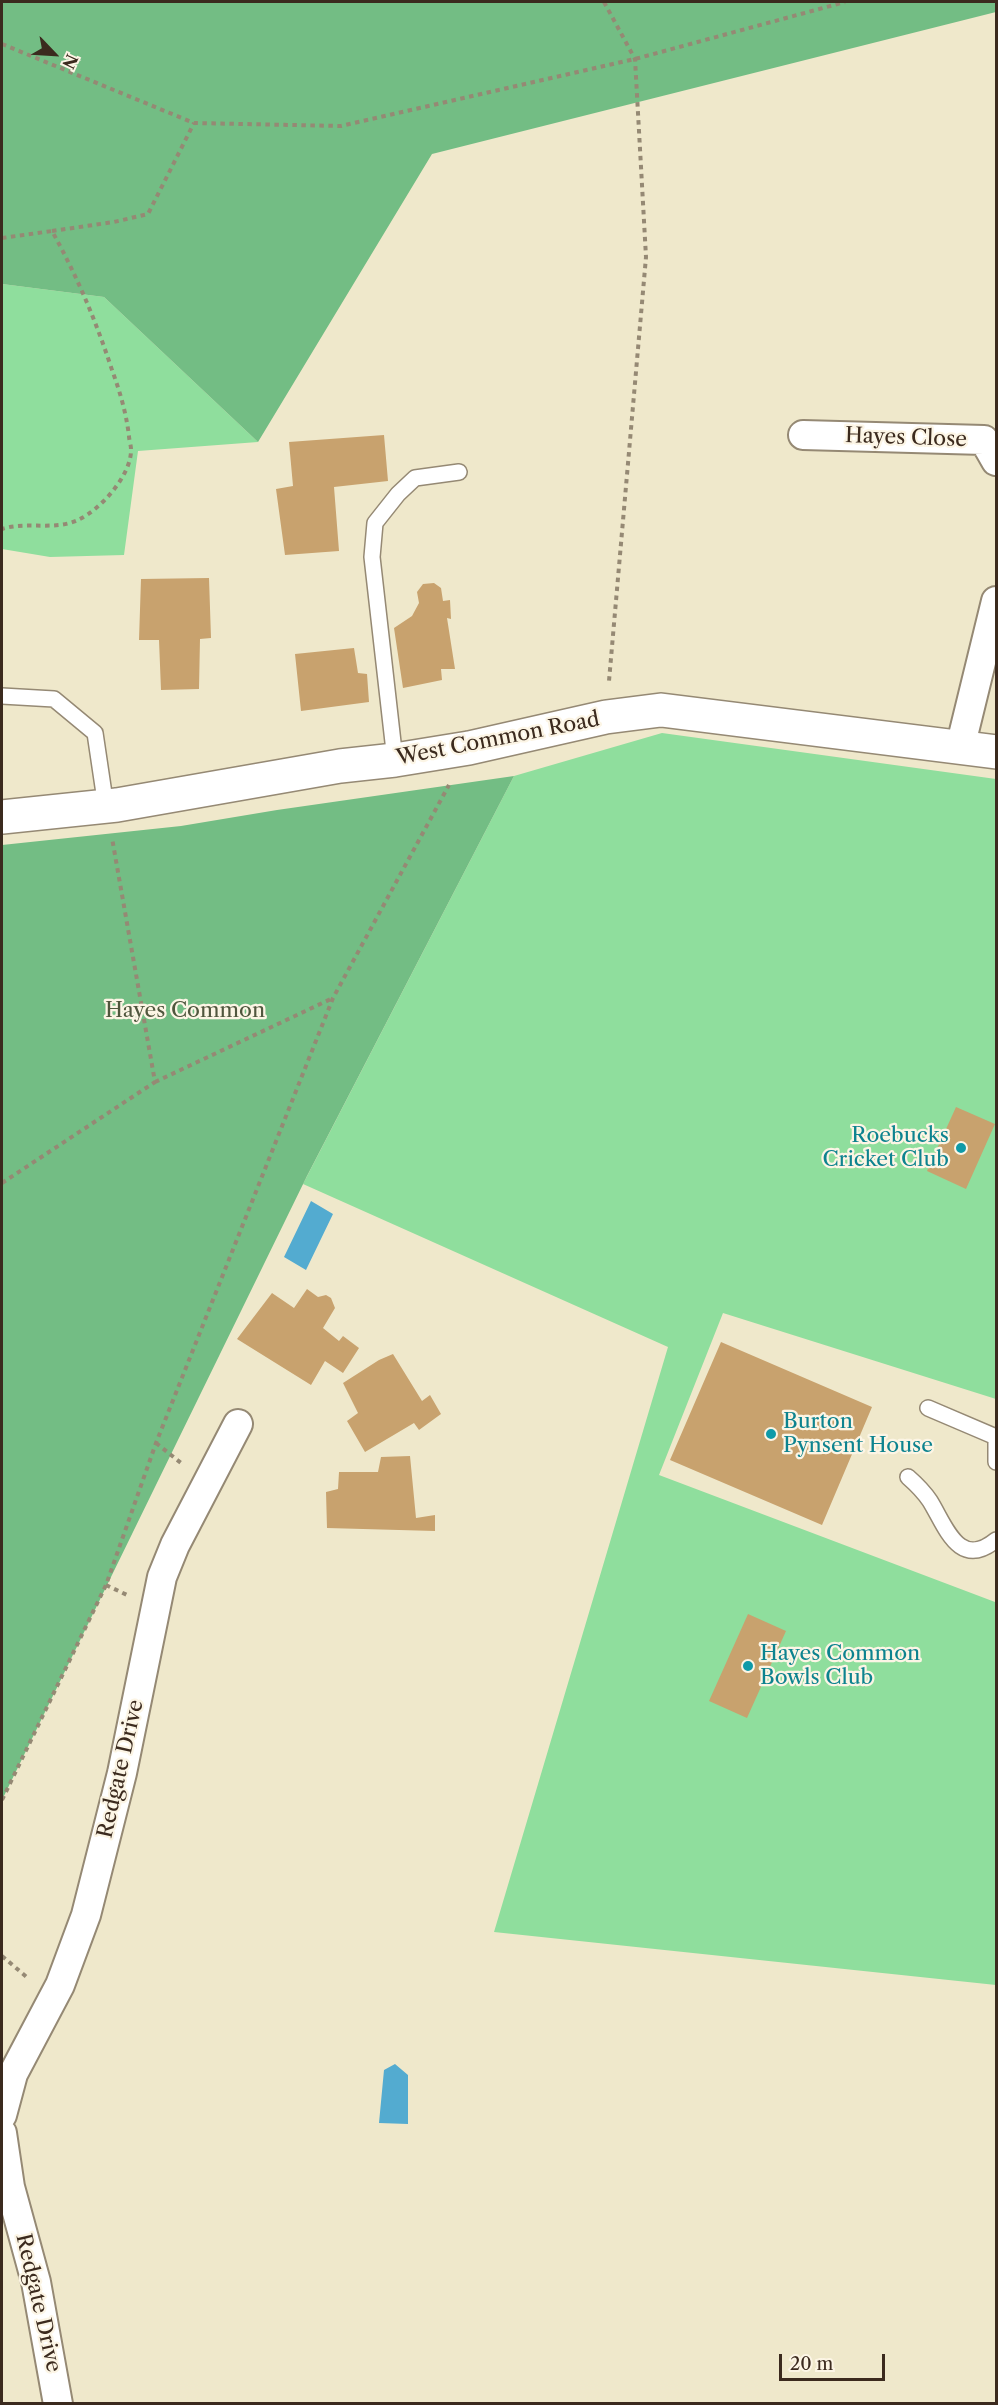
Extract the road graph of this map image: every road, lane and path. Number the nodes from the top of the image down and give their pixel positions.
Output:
1 (604, 2) edge
2 (845, 2) edge
3 (2, 44) edge
4 (635, 59) junction
5 (194, 123) junction
6 (52, 231) junction
7 (2, 238) edge
8 (803, 435) dead end
9 (996, 461) edge
10 (459, 472) dead end
11 (2, 530) edge
12 (996, 602) edge
13 (2, 696) edge
14 (606, 717) junction
15 (470, 748) junction
16 (960, 748) junction
17 (996, 752) edge
18 (395, 760) junction
19 (106, 807) junction
20 (2, 817) edge
21 (333, 998) junction
22 (155, 1082) junction
23 (2, 1183) edge
24 (928, 1408) dead end
25 (238, 1424) dead end
26 (996, 1436) edge
27 (996, 1462) edge
28 (908, 1476) dead end
29 (996, 1540) edge
30 (2, 1800) edge
31 (2, 2115) edge
32 (2, 2133) edge
33 (58, 2403) edge

1 - 4 path
2 - 4 path
3 - 5 path
4 - 5 path
4 - 14 path
5 - 6 path
6 - 7 path
6 - 11 path
8 - 9 street, Hayes Close
10 - 18 lane
12 - 16 street
13 - 19 lane
14 - 15 street, West Common Road
14 - 16 street, West Common Road
15 - 18 street, West Common Road
15 - 21 path
16 - 17 street, West Common Road
18 - 19 street, West Common Road
19 - 20 street, West Common Road
19 - 22 path
21 - 22 path
21 - 30 path
22 - 23 path
24 - 26 lane
25 - 31 street, Redgate Drive
26 - 27 lane
28 - 29 lane
32 - 33 street, Redgate Drive

